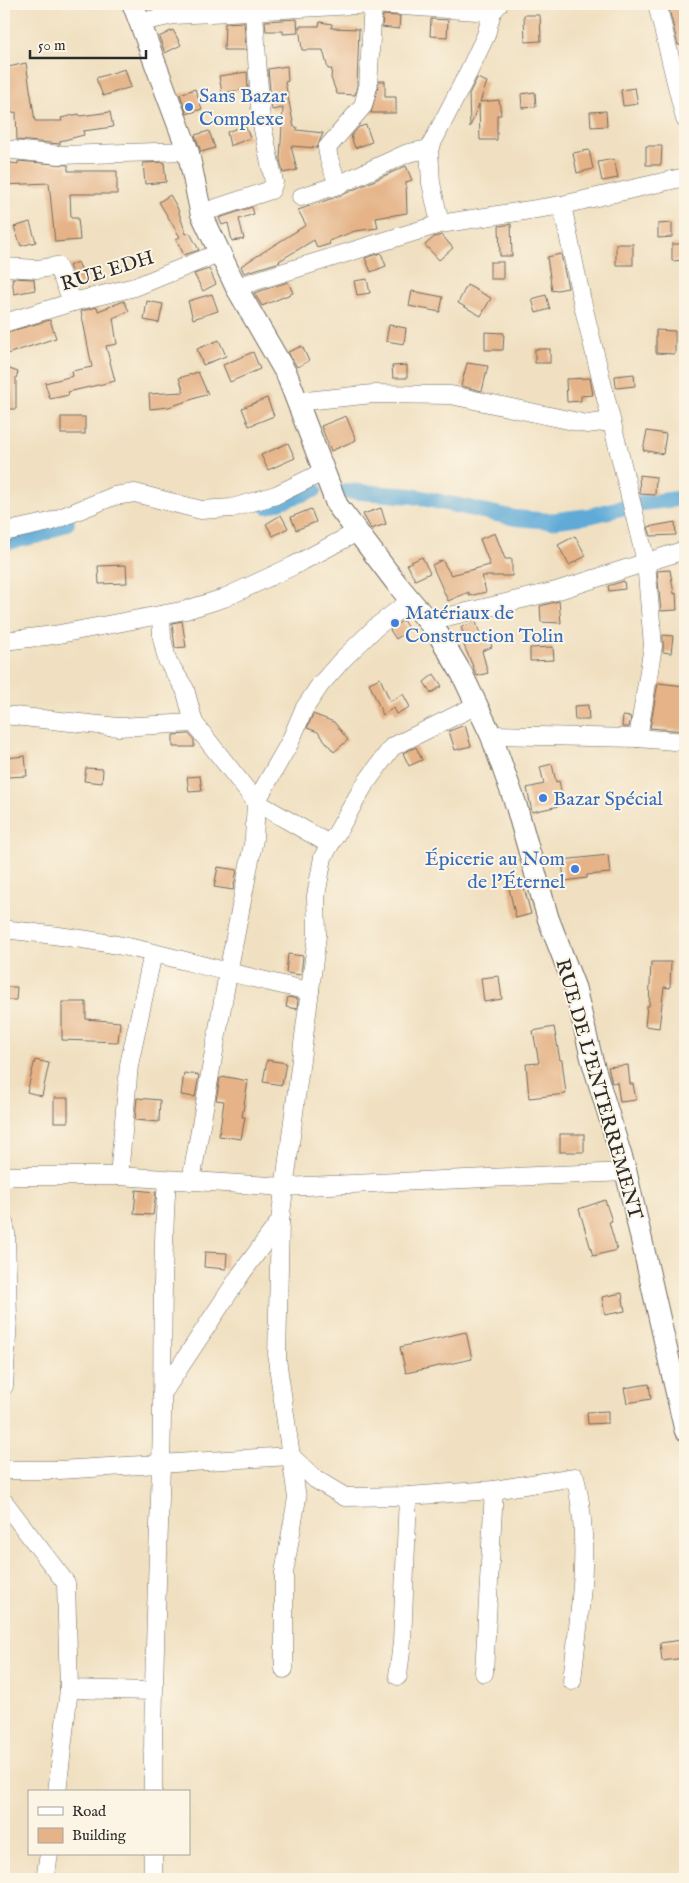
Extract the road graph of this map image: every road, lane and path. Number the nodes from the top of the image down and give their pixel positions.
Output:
1 (373, 4) edge
2 (657, 4) edge
3 (231, 8) edge
4 (496, 8) edge
5 (254, 12) junction
6 (137, 13) edge
7 (685, 120) edge
8 (4, 149) edge
9 (429, 149) junction
10 (188, 151) junction
11 (685, 177) edge
12 (338, 185) junction
13 (301, 197) dead end
14 (562, 205) junction
15 (202, 213) junction
16 (440, 224) junction
17 (221, 252) junction
18 (4, 267) edge
19 (236, 287) junction
20 (73, 302) junction
21 (4, 323) edge
22 (296, 402) junction
23 (611, 422) junction
24 (325, 471) junction
25 (4, 532) edge
26 (357, 532) junction
27 (685, 550) edge
28 (646, 562) junction
29 (410, 601) junction
30 (161, 615) junction
31 (429, 621) junction
32 (4, 641) edge
33 (477, 705) junction
34 (4, 715) edge
35 (194, 723) junction
36 (491, 735) junction
37 (638, 738) junction
38 (685, 742) edge
39 (256, 802) junction
40 (329, 844) junction
41 (4, 928) edge
42 (153, 953) junction
43 (228, 974) junction
44 (310, 992) junction
45 (626, 1172) junction
46 (4, 1176) edge
47 (119, 1176) junction
48 (166, 1180) junction
49 (191, 1181) junction
50 (284, 1187) junction
51 (280, 1221) junction
52 (4, 1222) edge
53 (4, 1386) edge
54 (162, 1394) junction
55 (685, 1428) edge
56 (291, 1456) junction
57 (161, 1463) junction
58 (4, 1470) edge
59 (494, 1490) junction
60 (408, 1496) junction
61 (4, 1502) edge
62 (284, 1669) dead end
63 (484, 1674) dead end
64 (398, 1676) dead end
65 (572, 1681) dead end
66 (69, 1690) junction
67 (152, 1691) junction
68 (57, 1790) edge
69 (153, 1790) edge
70 (49, 1856) edge
71 (153, 1856) edge
72 (46, 1879) edge
73 (153, 1879) edge

1 - 4 street
1 - 5 street
1 - 12 street
2 - 7 street
3 - 5 street
3 - 6 street
4 - 9 street
5 - 15 street
6 - 10 street, RUE DE L'ENTERREMENT
8 - 10 street
9 - 12 street
9 - 16 street
10 - 15 street, RUE DE L'ENTERREMENT
11 - 14 street
12 - 13 street
14 - 16 street
14 - 23 street
15 - 17 street, RUE DE L'ENTERREMENT
16 - 19 street
17 - 19 street, RUE DE L'ENTERREMENT
17 - 20 street, RUE EDH
18 - 20 street
19 - 22 street, RUE DE L'ENTERREMENT
20 - 21 street, RUE EDH
22 - 23 street
22 - 24 street, RUE DE L'ENTERREMENT
23 - 28 street
24 - 25 street
24 - 26 street, RUE DE L'ENTERREMENT
26 - 29 street, RUE DE L'ENTERREMENT
26 - 30 street
27 - 28 street
28 - 31 street
28 - 37 street
29 - 31 street, RUE DE L'ENTERREMENT
29 - 39 street
30 - 32 street
30 - 35 street
31 - 33 street, RUE DE L'ENTERREMENT
33 - 36 street, RUE DE L'ENTERREMENT
33 - 40 street
34 - 35 street
35 - 39 street
36 - 37 street
36 - 45 street, RUE DE L'ENTERREMENT
37 - 38 street
39 - 40 street
39 - 43 street
40 - 44 street
41 - 42 street
42 - 43 street
42 - 47 street
43 - 44 street
43 - 49 street
44 - 50 street
45 - 50 street
45 - 55 street, RUE DE L'ENTERREMENT
46 - 47 street
47 - 48 street
48 - 49 street
48 - 54 street
49 - 50 street
50 - 51 street
51 - 54 street
51 - 56 street
52 - 53 street
54 - 57 street
56 - 57 street
56 - 60 street
56 - 62 street
57 - 58 street
57 - 67 street
59 - 60 street
59 - 63 street
59 - 65 street
60 - 64 street
61 - 66 street
66 - 67 street
66 - 68 street
67 - 69 street
70 - 72 street
71 - 73 street

